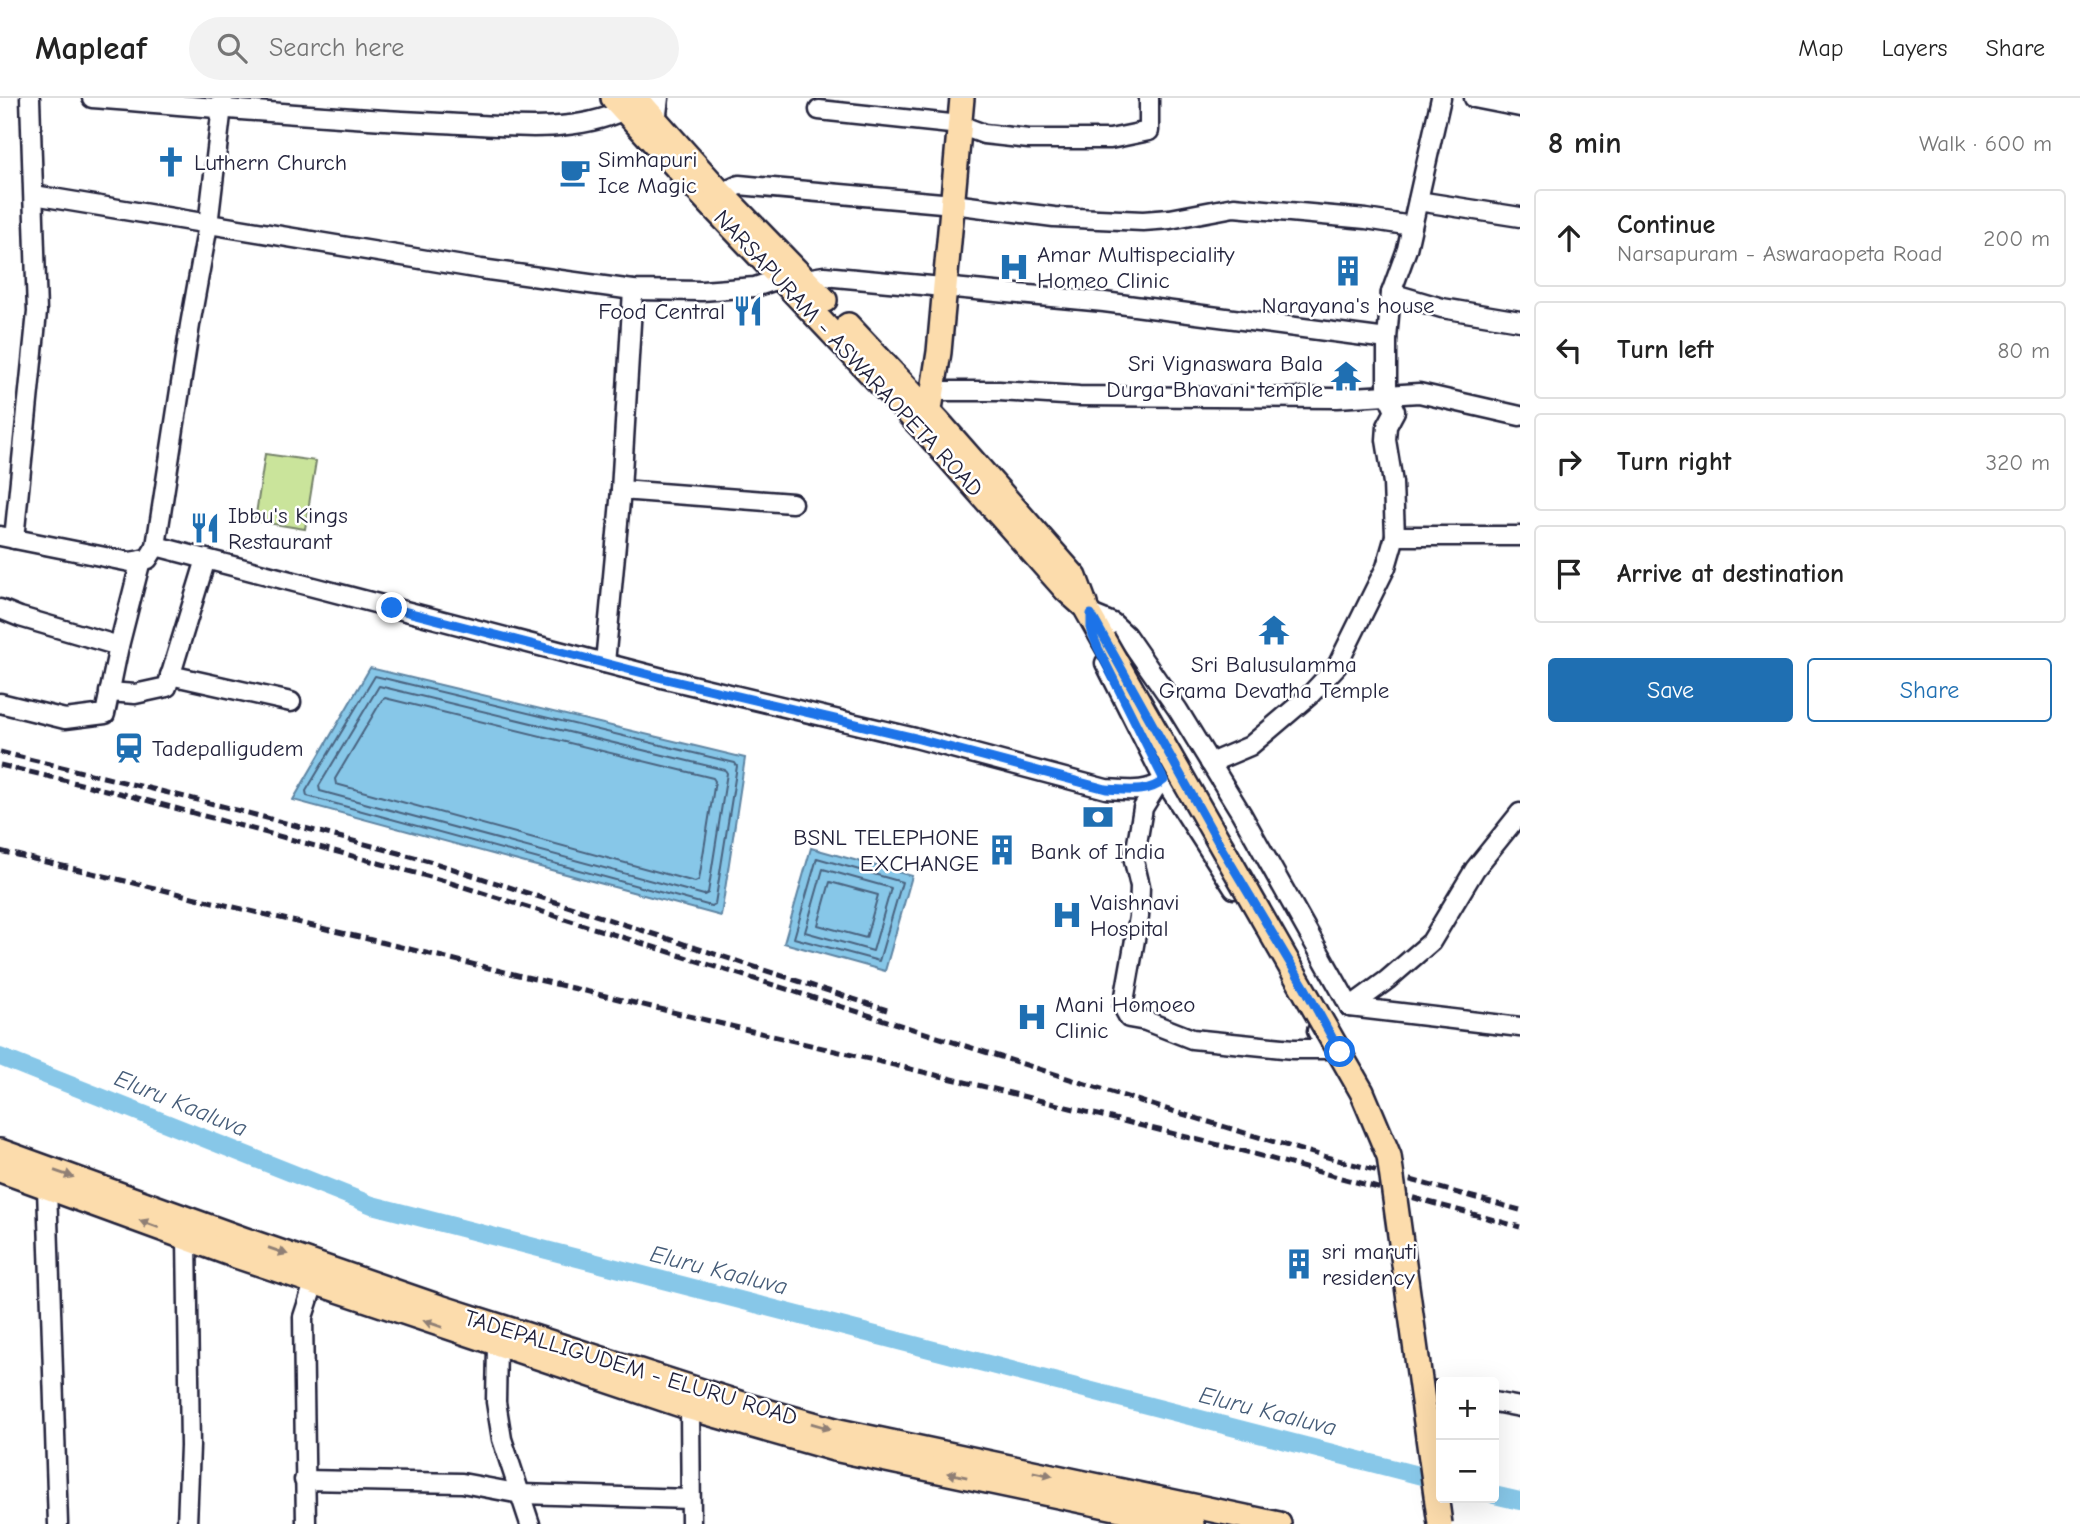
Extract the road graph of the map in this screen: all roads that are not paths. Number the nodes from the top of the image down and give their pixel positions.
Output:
1 (30, 98) edge
2 (92, 98) edge
3 (659, 98) edge
4 (962, 98) edge
5 (1149, 98) edge
6 (1441, 98) edge
7 (1474, 98) edge
8 (624, 102) edge
9 (223, 103) edge
10 (1520, 107) edge
11 (819, 110) dead end
12 (656, 122) junction
13 (960, 125) junction
14 (721, 193) junction
15 (34, 195) junction
16 (1418, 201) junction
17 (953, 204) junction
18 (1520, 217) edge
19 (208, 225) junction
20 (1412, 226) junction
21 (782, 278) junction
22 (805, 279) junction
23 (945, 286) junction
24 (633, 290) junction
25 (1391, 293) junction
26 (1520, 321) edge
27 (1387, 339) junction
28 (1387, 394) junction
29 (930, 412) junction
30 (1520, 416) edge
31 (621, 491) junction
32 (792, 503) dead end
33 (1395, 536) junction
34 (1520, 536) edge
35 (7, 538) edge
36 (156, 546) junction
37 (206, 559) junction
38 (141, 560) junction
39 (0, 609) edge
40 (1088, 610) junction
41 (0, 615) edge
42 (119, 646) junction
43 (605, 663) junction
44 (170, 675) junction
45 (110, 692) junction
46 (290, 702) dead end
47 (0, 703) edge
48 (1210, 763) junction
49 (1160, 783) junction
50 (1520, 813) edge
51 (1350, 1007) junction
52 (1520, 1027) edge
53 (0, 1151) edge
54 (0, 1170) edge
55 (47, 1188) junction
56 (187, 1238) junction
57 (318, 1274) junction
58 (497, 1345) junction
59 (1431, 1390) edge
60 (1499, 1403) edge
61 (1520, 1407) edge
62 (690, 1408) junction
63 (729, 1409) junction
64 (304, 1480) junction
65 (521, 1494) junction
66 (690, 1499) junction
67 (58, 1524) edge
68 (187, 1524) edge
69 (306, 1524) edge
70 (530, 1524) edge
71 (691, 1524) edge
72 (1192, 1524) edge
73 (1279, 1524) edge
74 (1440, 1524) edge

1 - 15 street
2 - 9 street
3 - 12 street
4 - 13 main road
5 - 13 street
6 - 16 street
7 - 10 street
8 - 9 street
8 - 12 main road, NARSAPURAM - ASWARAOPETA ROAD
8 - 21 main road, NARSAPURAM - ASWARAOPETA ROAD
9 - 19 street
11 - 13 street
12 - 14 main road, NARSAPURAM - ASWARAOPETA ROAD
13 - 17 main road
14 - 17 street
14 - 22 main road, NARSAPURAM - ASWARAOPETA ROAD
15 - 19 street
15 - 35 street
16 - 18 street
16 - 20 street
17 - 20 street
17 - 23 main road
19 - 24 street
19 - 36 street
20 - 25 street
21 - 24 street
21 - 29 main road, NARSAPURAM - ASWARAOPETA ROAD
22 - 23 street
22 - 29 main road, NARSAPURAM - ASWARAOPETA ROAD
23 - 27 street
23 - 29 main road
24 - 31 street
25 - 26 street
25 - 27 street
27 - 28 street
28 - 29 street
28 - 30 street
28 - 33 street
29 - 40 main road, NARSAPURAM - ASWARAOPETA ROAD
31 - 32 street
31 - 43 street
33 - 34 street
33 - 48 street
35 - 38 street
36 - 37 street
36 - 38 street
37 - 43 street
37 - 44 street
38 - 42 street
39 - 41 street
39 - 42 street
40 - 48 street
40 - 49 street
40 - 59 main road, NARSAPURAM - ASWARAOPETA ROAD, bridge
42 - 45 street
43 - 49 street
44 - 45 street
44 - 46 street
45 - 47 street
48 - 51 street
49 - 49 street
50 - 51 street
51 - 52 street
53 -> 57 main road, TADEPALLIGUDEM - ELURU ROAD
54 - 55 main road, TADEPALLIGUDEM - ELURU ROAD
56 -> 55 main road, TADEPALLIGUDEM - ELURU ROAD
55 - 67 street
56 - 57 main road, TADEPALLIGUDEM - ELURU ROAD
56 - 68 street
58 -> 57 main road, TADEPALLIGUDEM - ELURU ROAD
57 - 63 main road, TADEPALLIGUDEM - ELURU ROAD
57 - 64 street
58 - 62 main road, TADEPALLIGUDEM - ELURU ROAD
58 - 65 street
59 - 74 main road, NARSAPURAM - ASWARAOPETA ROAD, bridge
60 - 61 street
62 - 63 main road, TADEPALLIGUDEM - ELURU ROAD
62 - 66 street
72 -> 63 main road, TADEPALLIGUDEM - ELURU ROAD
63 -> 73 main road, TADEPALLIGUDEM - ELURU ROAD
64 - 65 street
64 - 69 street
65 - 66 street
65 - 70 street
66 - 71 street

